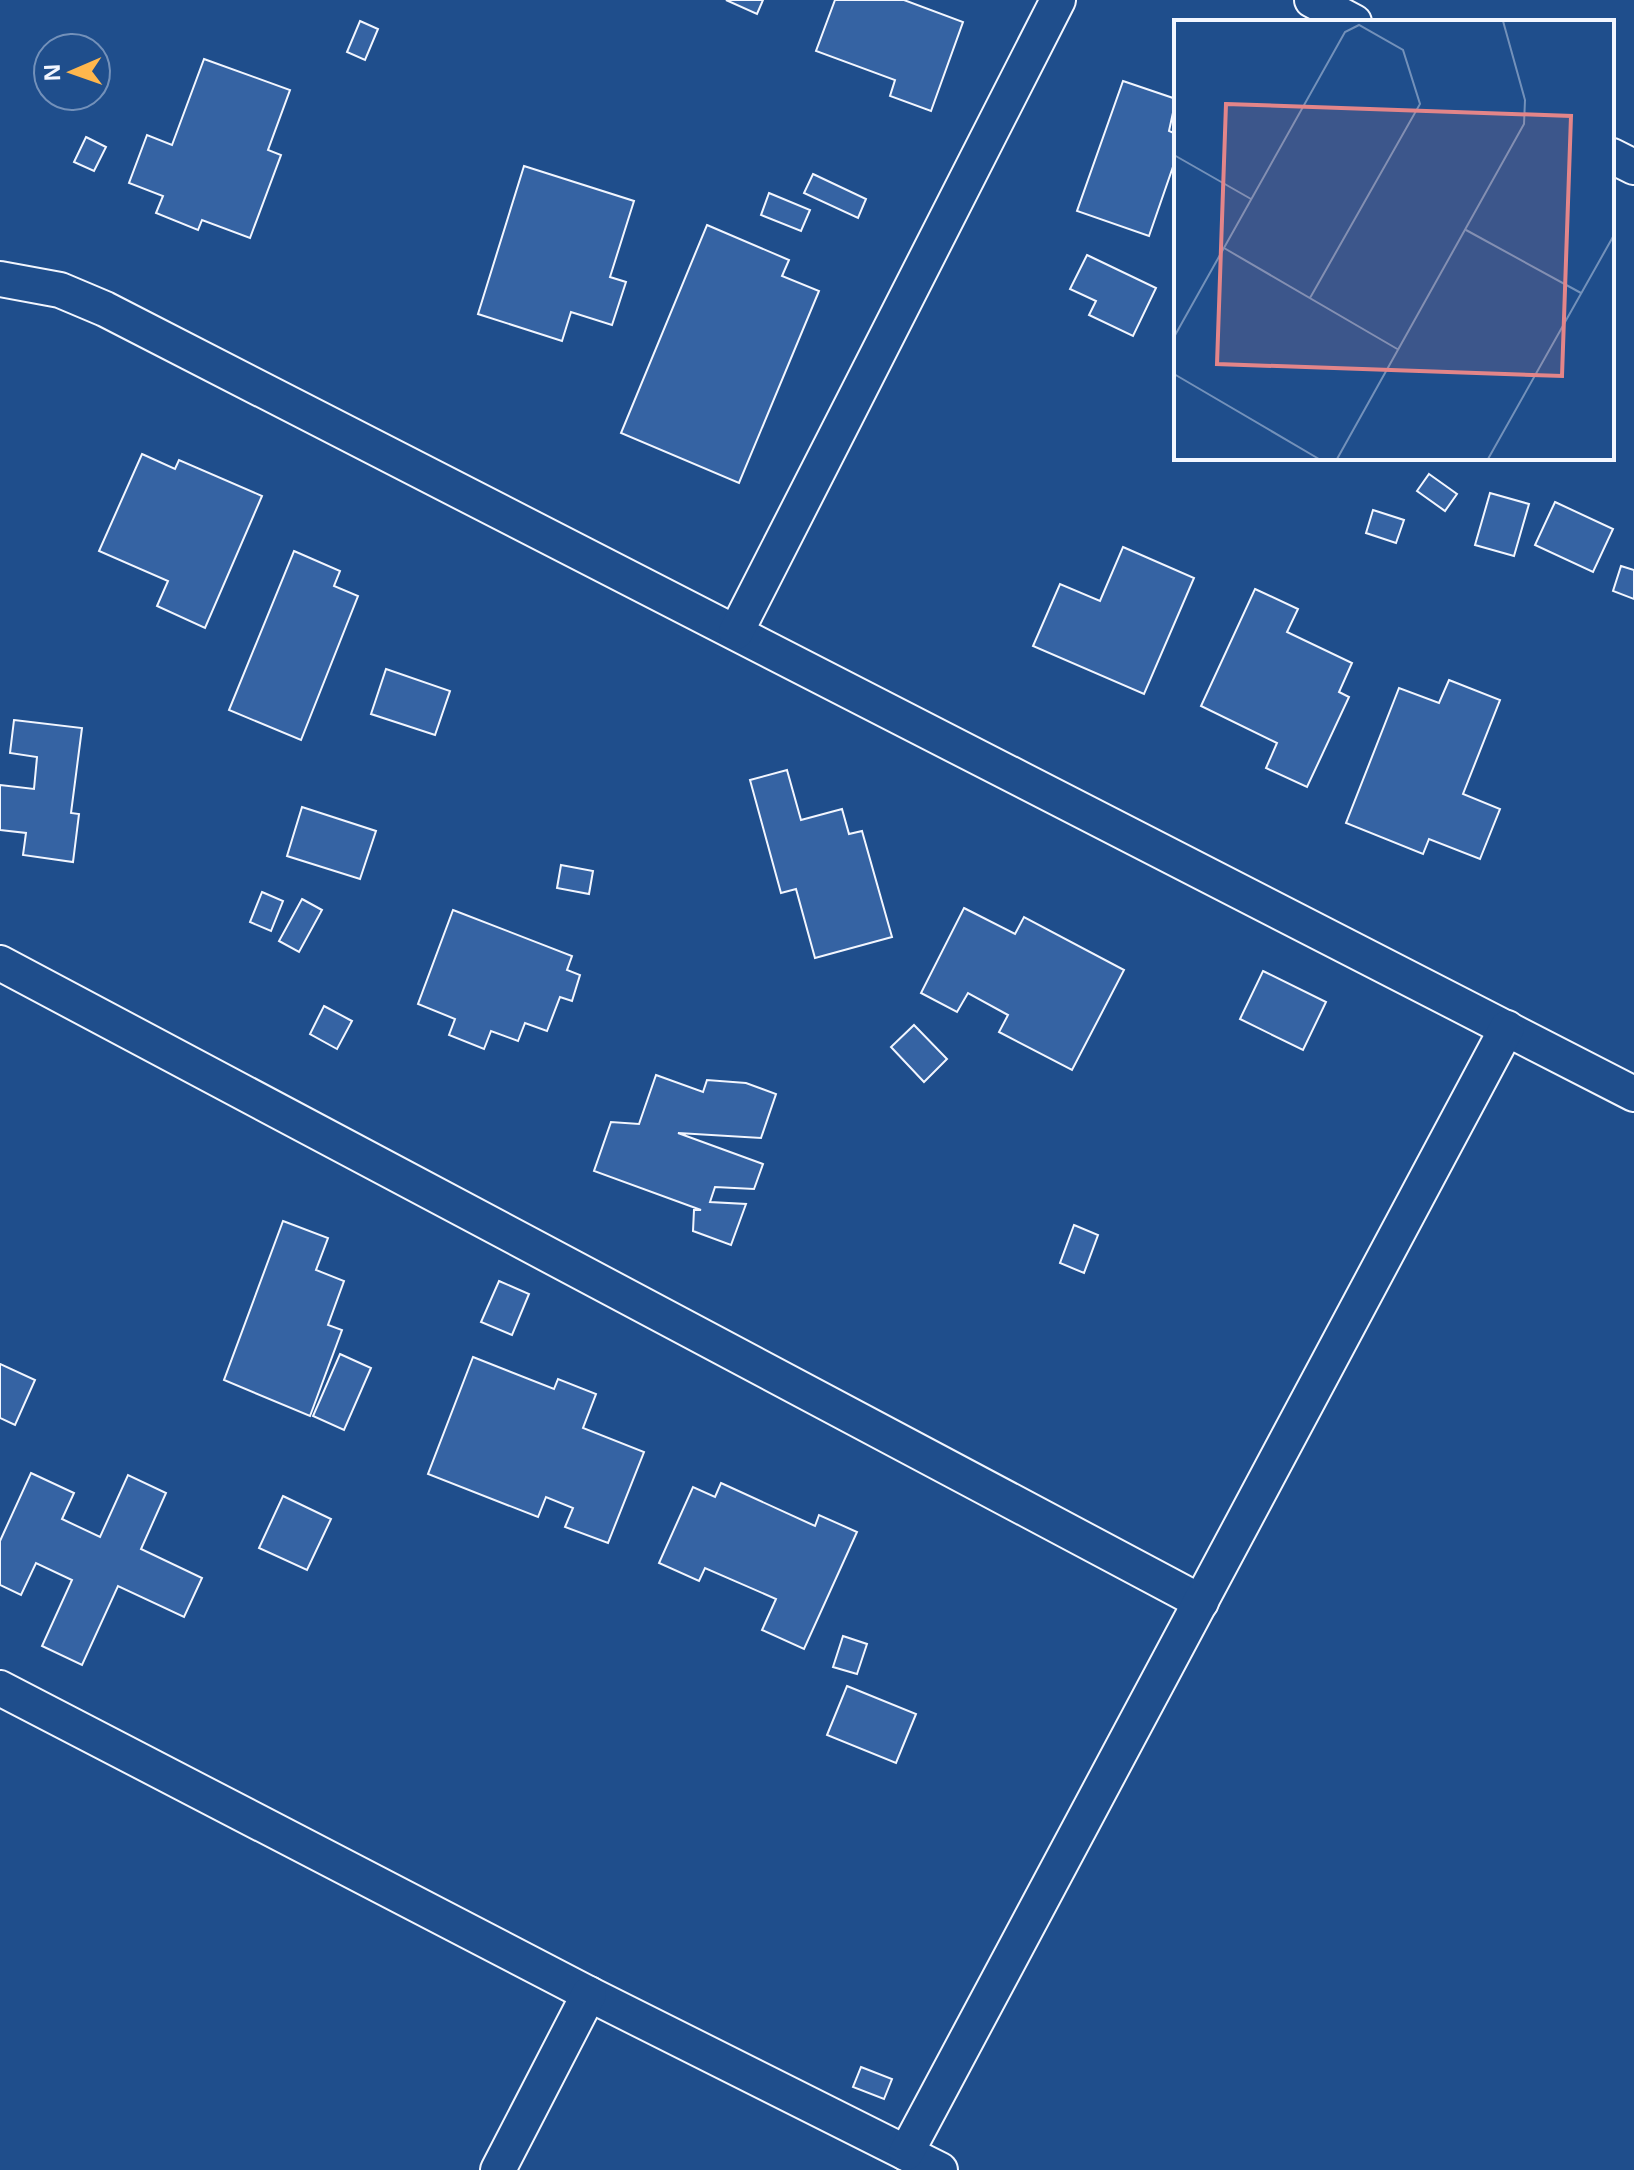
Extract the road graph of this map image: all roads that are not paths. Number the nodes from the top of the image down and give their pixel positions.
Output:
1 (1058, 0) edge
2 (1312, 0) edge
3 (1350, 20) edge
4 (1614, 157) edge
5 (1634, 167) edge
6 (0, 279) edge
7 (736, 632) junction
8 (0, 963) edge
9 (1507, 1028) junction
10 (1634, 1094) edge
11 (1201, 1602) junction
12 (0, 1688) edge
13 (589, 1994) junction
14 (906, 2153) junction
15 (498, 2170) edge
16 (940, 2170) edge

1 - 7 street
2 - 3 street
4 - 5 street
6 - 7 street
7 - 9 street
8 - 11 street
9 - 10 street
9 - 11 street
11 - 14 street
12 - 13 street
13 - 14 street
13 - 15 street
14 - 16 street

